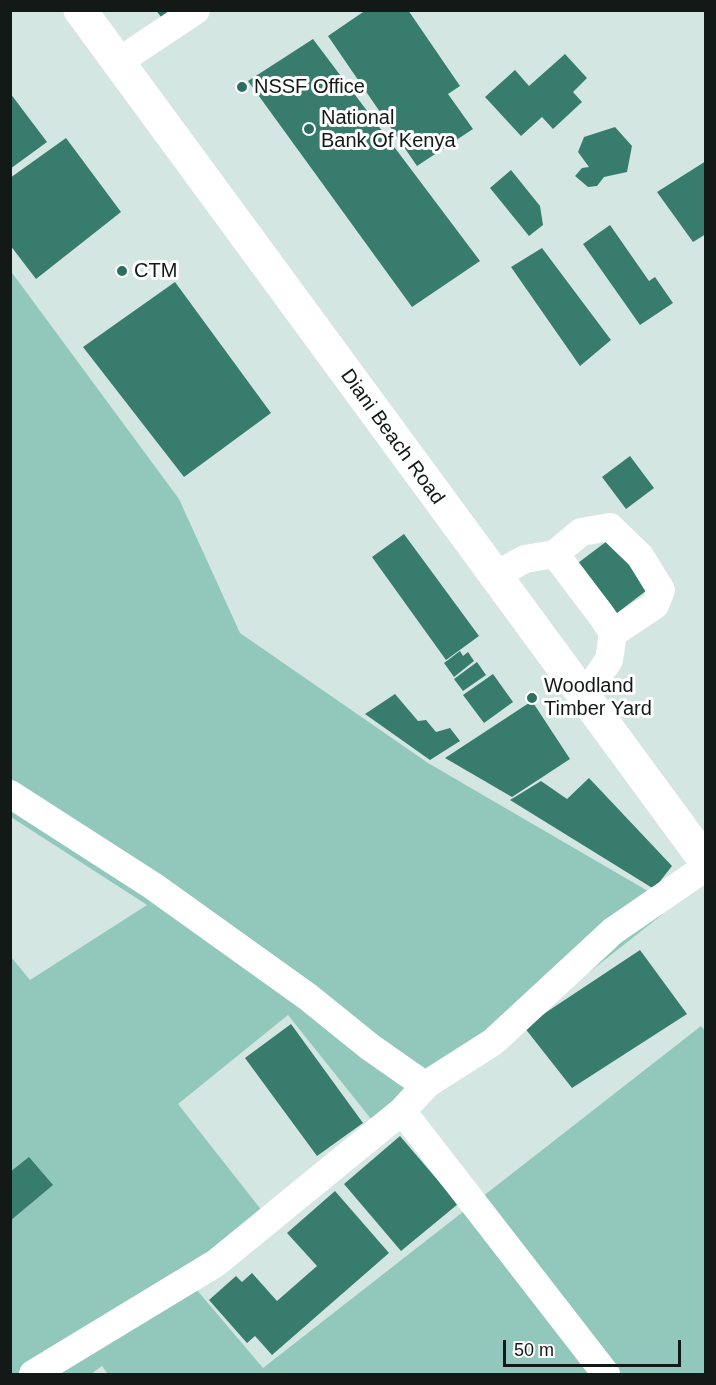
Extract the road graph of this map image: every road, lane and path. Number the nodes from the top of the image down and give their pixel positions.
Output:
1 (80, 10) edge
2 (196, 10) edge
3 (118, 62) junction
4 (555, 554) junction
5 (494, 576) junction
6 (614, 633) junction
7 (584, 696) junction
8 (10, 794) edge
9 (705, 862) edge
10 (705, 867) edge
11 (427, 1084) junction
12 (402, 1111) junction
13 (33, 1374) edge
14 (606, 1374) edge

1 - 3 main road, Diani Beach Road
2 - 3 street
3 - 5 main road, Diani Beach Road
4 - 5 street
4 - 6 street
4 - 6 street
5 - 7 main road, Diani Beach Road
6 - 7 street
7 - 9 main road, Diani Beach Road
8 - 11 street
10 - 11 street
11 - 12 street
12 - 13 street
12 - 14 street

